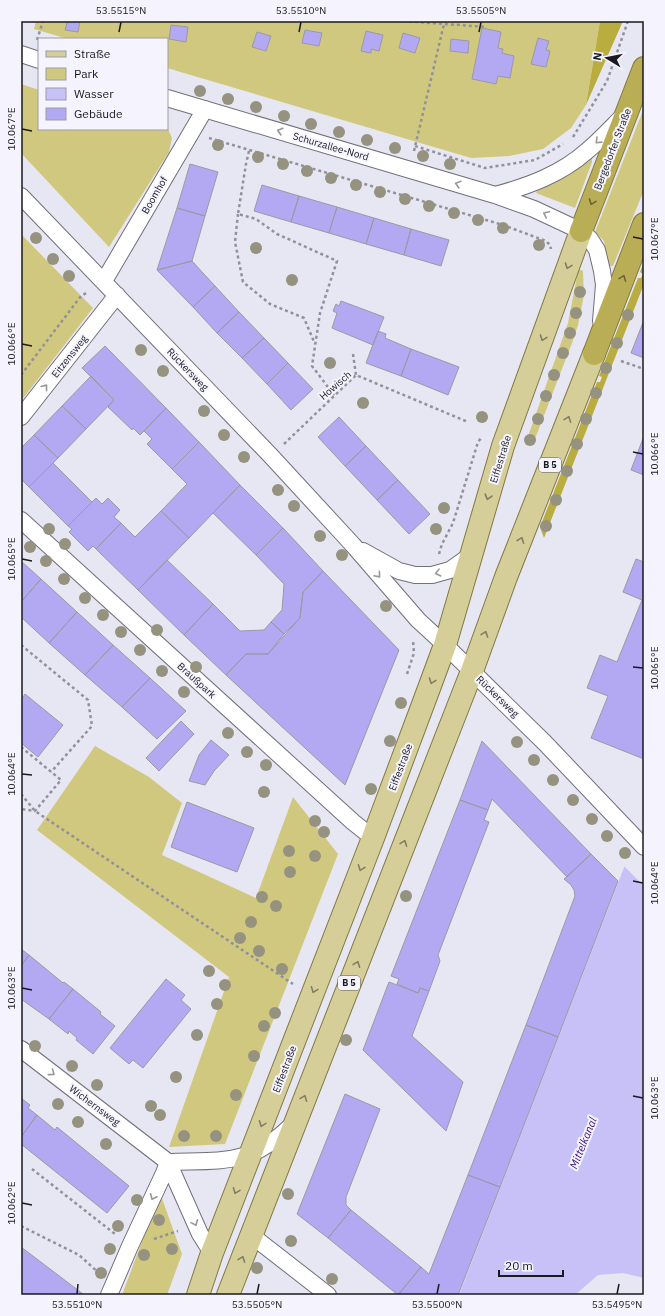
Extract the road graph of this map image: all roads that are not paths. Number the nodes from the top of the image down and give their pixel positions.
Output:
1 (21, 54) edge
2 (38, 60) edge
3 (644, 68) edge
4 (168, 98) edge
5 (205, 109) junction
6 (626, 114) junction
7 (495, 195) junction
8 (21, 196) edge
9 (644, 224) edge
10 (581, 231) junction
11 (104, 281) junction
12 (117, 295) junction
13 (594, 354) junction
14 (21, 417) edge
15 (21, 520) edge
16 (353, 545) junction
17 (471, 555) junction
18 (445, 644) junction
19 (472, 671) junction
20 (373, 838) junction
21 (639, 842) edge
22 (21, 1049) edge
23 (296, 1121) junction
24 (250, 1155) junction
25 (168, 1162) junction
26 (251, 1235) junction
27 (212, 1253) junction
28 (111, 1290) edge
29 (198, 1295) edge
30 (228, 1295) edge
31 (328, 1295) edge

1 - 2 street
3 - 6 highway, Bergedorfer Straße
4 - 5 street, Schurzallee-Nord
7 -> 5 street, Schurzallee-Nord
5 - 11 street, Boomhof
6 -> 7 street
6 -> 10 highway, Bergedorfer Straße
10 -> 7 street, Schurzallee-Nord
8 - 11 street, Rückersweg
13 -> 9 highway, B 5
10 - 13 street, Schurzallee-Nord
10 -> 17 main road, Eiffestraße
11 - 12 street, Rückersweg
14 -> 12 street, Eitzensweg
12 - 16 street, Rückersweg
19 -> 13 main road, B 5
15 - 20 street, Braußpark
17 -> 16 street, Rückersweg
16 -> 18 street, Rückersweg
17 - 18 main road, Eiffestraße
18 - 19 street, Rückersweg
18 -> 20 main road, Eiffestraße
19 - 21 street, Rückersweg
23 -> 19 main road, B 5
20 -> 24 main road, Eiffestraße
22 -> 25 street, Wichernsweg
23 - 24 street
23 - 26 main road, B 5
24 - 25 street
24 -> 27 main road, Eiffestraße
25 -> 27 street, Wichernsweg
25 -> 28 street
30 -> 26 main road, B 5
26 - 31 street
27 - 29 main road, Eiffestraße

